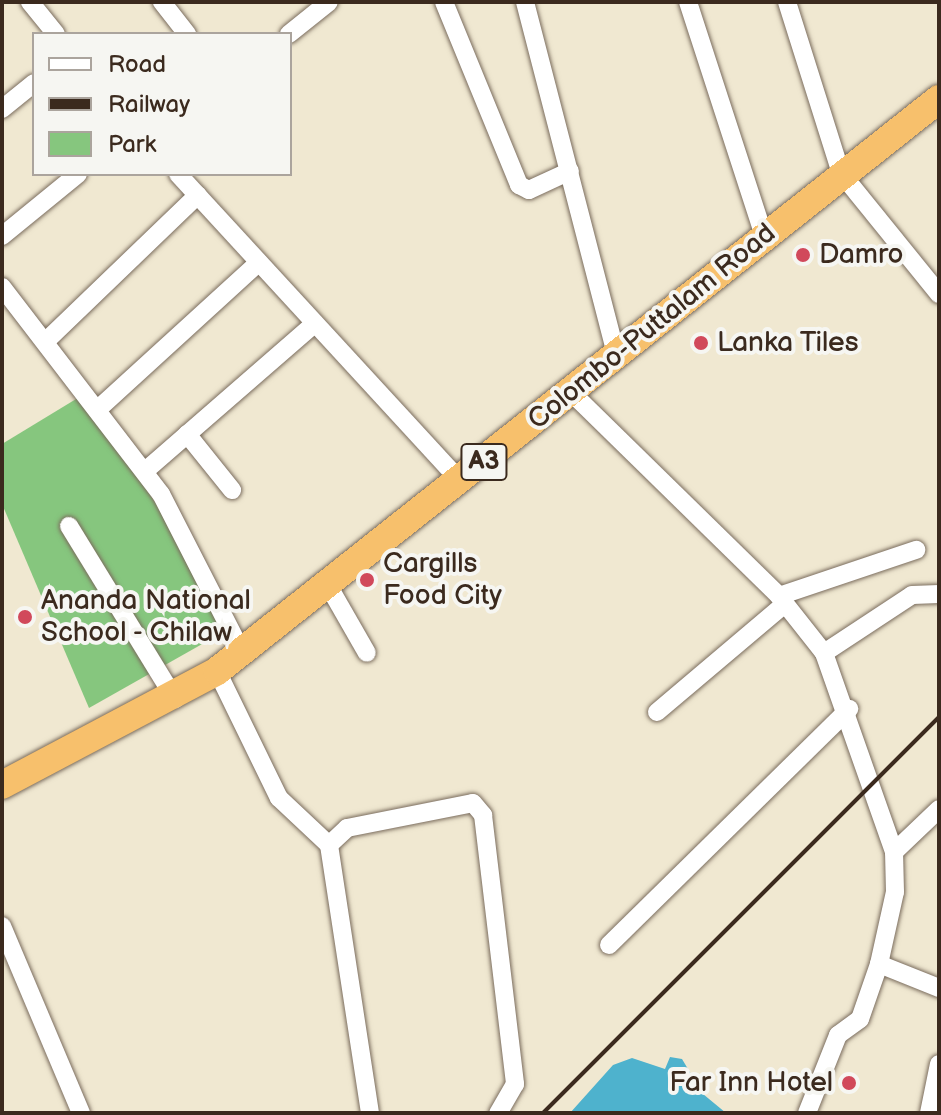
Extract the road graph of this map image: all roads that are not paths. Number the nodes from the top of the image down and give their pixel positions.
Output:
1 (30, 2) edge
2 (162, 2) edge
3 (329, 2) edge
4 (444, 2) edge
5 (525, 2) edge
6 (688, 2) edge
7 (787, 2) edge
8 (54, 32) edge
9 (185, 32) edge
10 (292, 32) edge
11 (32, 85) edge
12 (939, 99) edge
13 (2, 109) edge
14 (570, 171) junction
15 (841, 173) junction
16 (76, 176) edge
17 (180, 176) edge
18 (198, 195) junction
19 (2, 236) edge
20 (764, 236) junction
21 (259, 262) junction
22 (2, 287) edge
23 (939, 294) edge
24 (315, 323) junction
25 (45, 342) junction
26 (616, 355) junction
27 (572, 393) junction
28 (97, 410) junction
29 (187, 434) junction
30 (145, 471) junction
31 (460, 481) junction
32 (232, 490) dead end
33 (69, 526) dead end
34 (916, 550) dead end
35 (328, 585) junction
36 (939, 594) edge
37 (782, 600) junction
38 (242, 652) junction
39 (367, 653) dead end
40 (824, 653) junction
41 (217, 671) junction
42 (175, 699) junction
43 (849, 709) junction
44 (657, 712) dead end
45 (2, 785) edge
46 (939, 809) edge
47 (329, 845) junction
48 (894, 852) junction
49 (2, 926) edge
50 (609, 945) dead end
51 (879, 964) junction
52 (938, 985) edge
53 (939, 1064) edge
54 (81, 1113) edge
55 (370, 1113) edge
56 (498, 1113) edge
57 (807, 1113) edge
58 (929, 1113) edge

1 - 8 street
2 - 9 street
3 - 10 street
4 - 14 street
5 - 14 street
6 - 20 street
7 - 15 street
11 - 13 street
12 - 15 highway, Colombo-Puttalam Road / A3
14 - 26 street
15 - 20 highway, Colombo-Puttalam Road / A3
15 - 23 street
16 - 19 street
17 - 18 street
18 - 21 street
18 - 25 street
20 - 26 highway, Colombo-Puttalam Road / A3
21 - 24 street
21 - 28 street
22 - 25 street
24 - 29 street
24 - 31 street
25 - 28 street
26 - 27 highway, Colombo-Puttalam Road / A3
27 - 31 highway, Colombo-Puttalam Road / A3
27 - 37 street
28 - 30 street
29 - 30 street
29 - 32 street
30 - 38 street
31 - 35 highway, Colombo-Puttalam Road / A3
33 - 42 street
34 - 37 street
35 - 38 highway, Colombo-Puttalam Road / A3
35 - 39 street
36 - 40 street
37 - 40 street
37 - 44 street
38 - 41 highway, Colombo-Puttalam Road / A3
40 - 43 street
41 - 42 highway, Colombo-Puttalam Road / A3
41 - 47 street
42 - 45 highway, Colombo-Puttalam Road / A3
43 - 48 street
43 - 50 street
46 - 48 street
47 - 55 street
47 - 56 street
48 - 51 street
49 - 54 street
51 - 52 street
51 - 57 street
53 - 58 street

